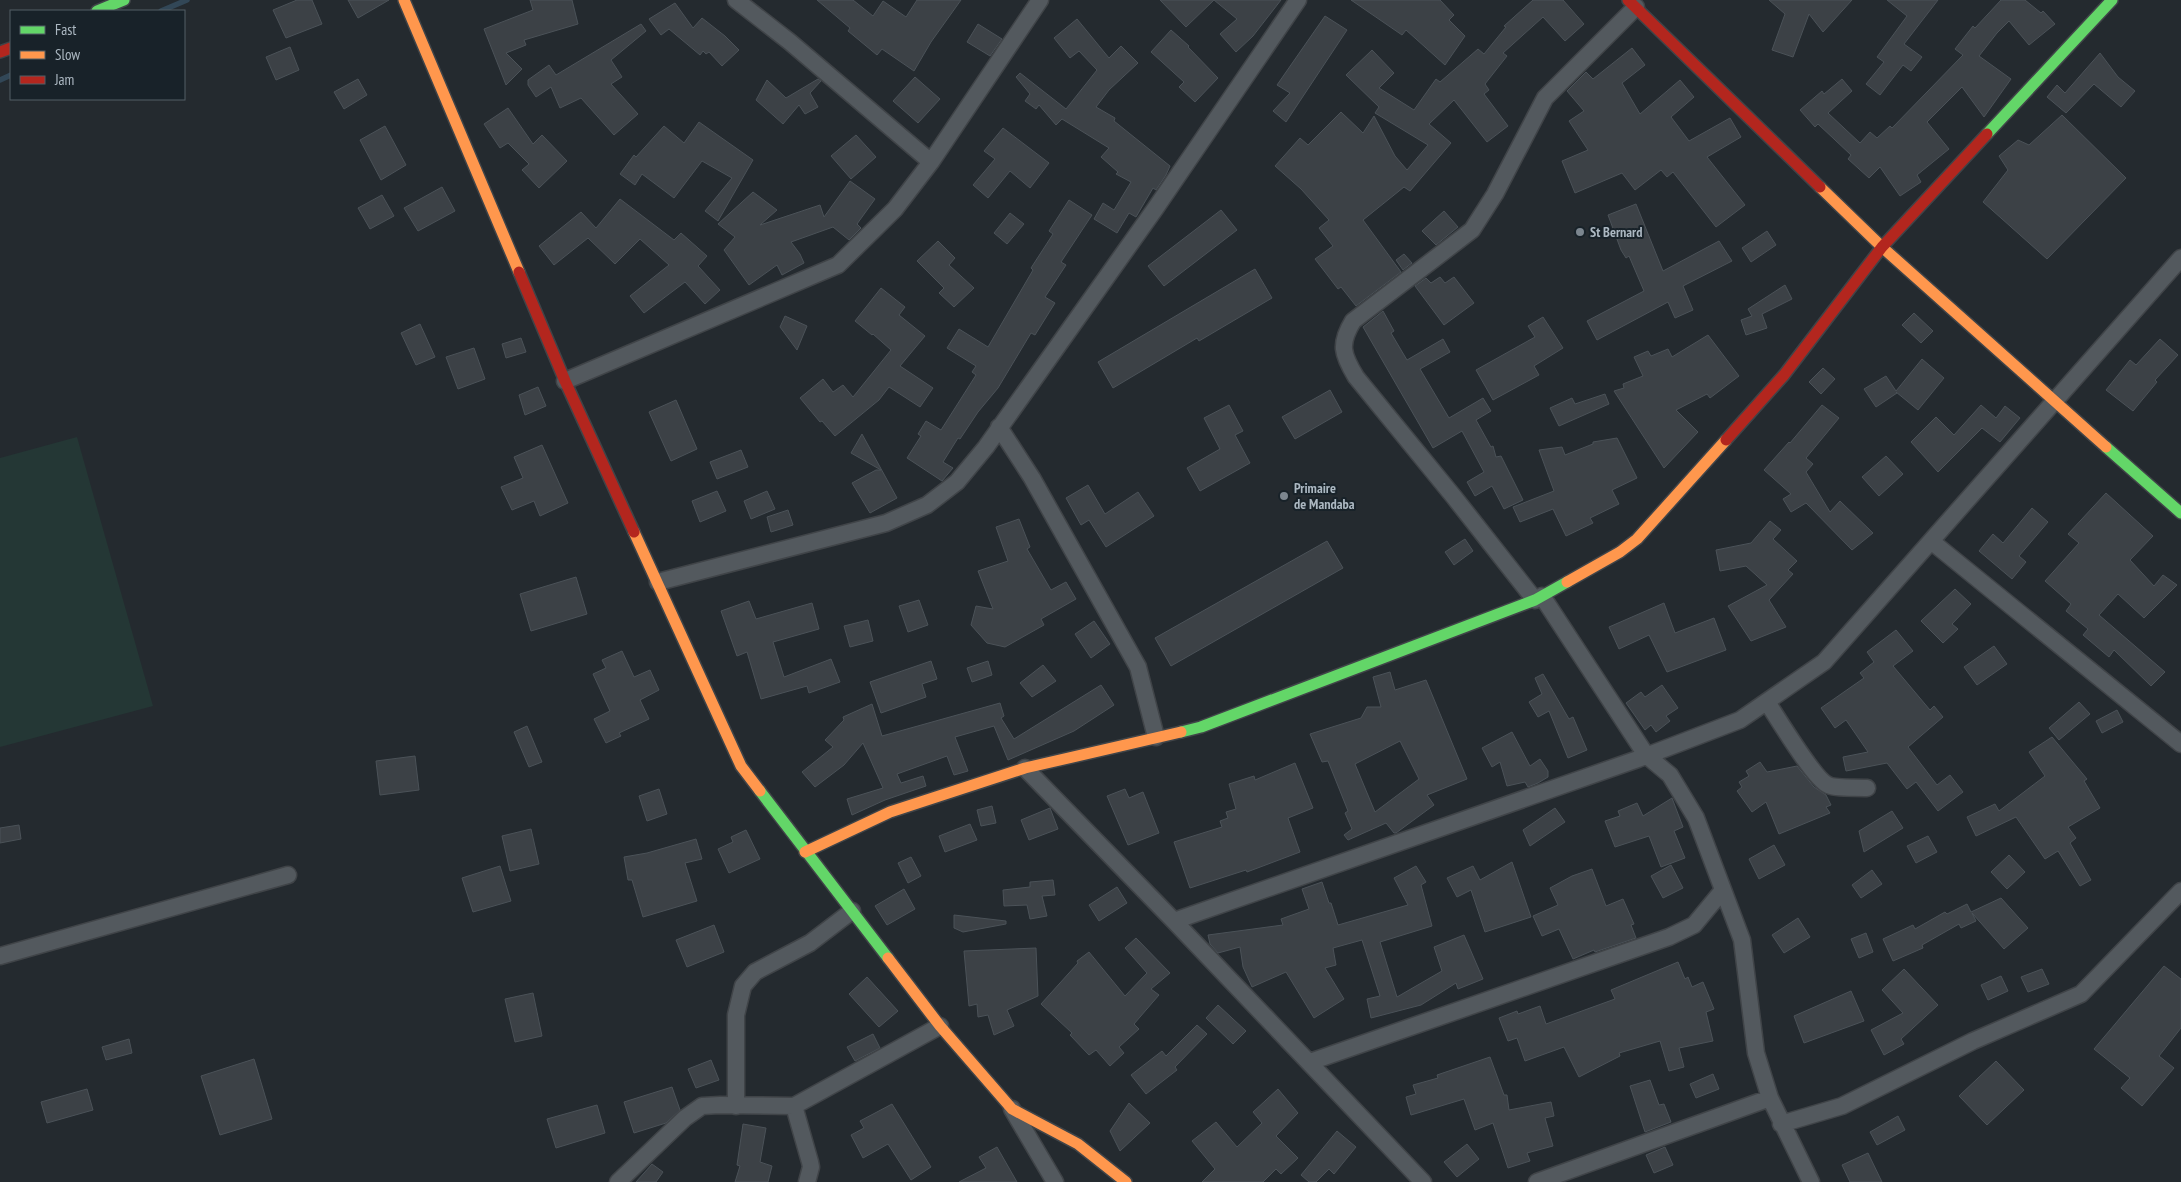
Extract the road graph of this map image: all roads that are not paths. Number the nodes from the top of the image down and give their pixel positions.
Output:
1 (124, 0) edge
2 (404, 0) edge
3 (736, 0) edge
4 (1040, 0) edge
5 (1298, 0) edge
6 (2112, 0) edge
7 (1632, 4) edge
8 (100, 10) edge
9 (931, 162) junction
10 (1882, 247) junction
11 (2181, 258) edge
12 (565, 381) junction
13 (2055, 400) junction
14 (999, 427) junction
15 (2181, 513) edge
16 (1931, 541) junction
17 (658, 582) junction
18 (1539, 598) junction
19 (1766, 702) junction
20 (1156, 737) junction
21 (2181, 744) edge
22 (1646, 755) junction
23 (1025, 768) junction
24 (1867, 788) dead end
25 (805, 852) junction
26 (288, 875) dead end
27 (1724, 890) junction
28 (2181, 892) edge
29 (852, 911) junction
30 (1174, 921) junction
31 (0, 956) edge
32 (940, 1026) junction
33 (1310, 1062) junction
34 (1770, 1098) junction
35 (736, 1106) junction
36 (794, 1106) junction
37 (1012, 1109) junction
38 (1781, 1124) junction
39 (1047, 1167) junction
40 (618, 1182) edge
41 (807, 1182) edge
42 (1039, 1182) edge
43 (1055, 1182) edge
44 (1126, 1182) edge
45 (1423, 1182) edge
46 (1537, 1182) edge
47 (1812, 1182) edge

1 - 8 street
2 - 12 street
3 - 9 street
4 - 9 street
5 - 14 street
6 - 10 street
7 - 10 street
7 - 18 street
9 - 12 street
10 - 13 street
10 - 18 street
11 - 13 street
12 - 17 street
13 - 15 street
13 - 16 street
14 - 17 street
14 - 20 street
16 - 19 street
16 - 21 street
17 - 25 street
18 - 20 street
18 - 22 street
19 - 22 street
19 - 24 street
20 - 23 street
22 - 27 street
22 - 30 street
23 - 25 street
23 - 30 street
25 - 29 street
26 - 31 street
27 - 33 street
27 - 34 street
28 - 38 street
29 - 32 street
29 - 35 street
30 - 33 street
32 - 36 street
32 - 37 street
33 - 45 street
34 - 38 street
34 - 46 street
35 - 36 street
35 - 40 street
36 - 41 street
37 - 39 street
37 - 44 street
38 - 47 street
39 - 42 street
39 - 43 street

